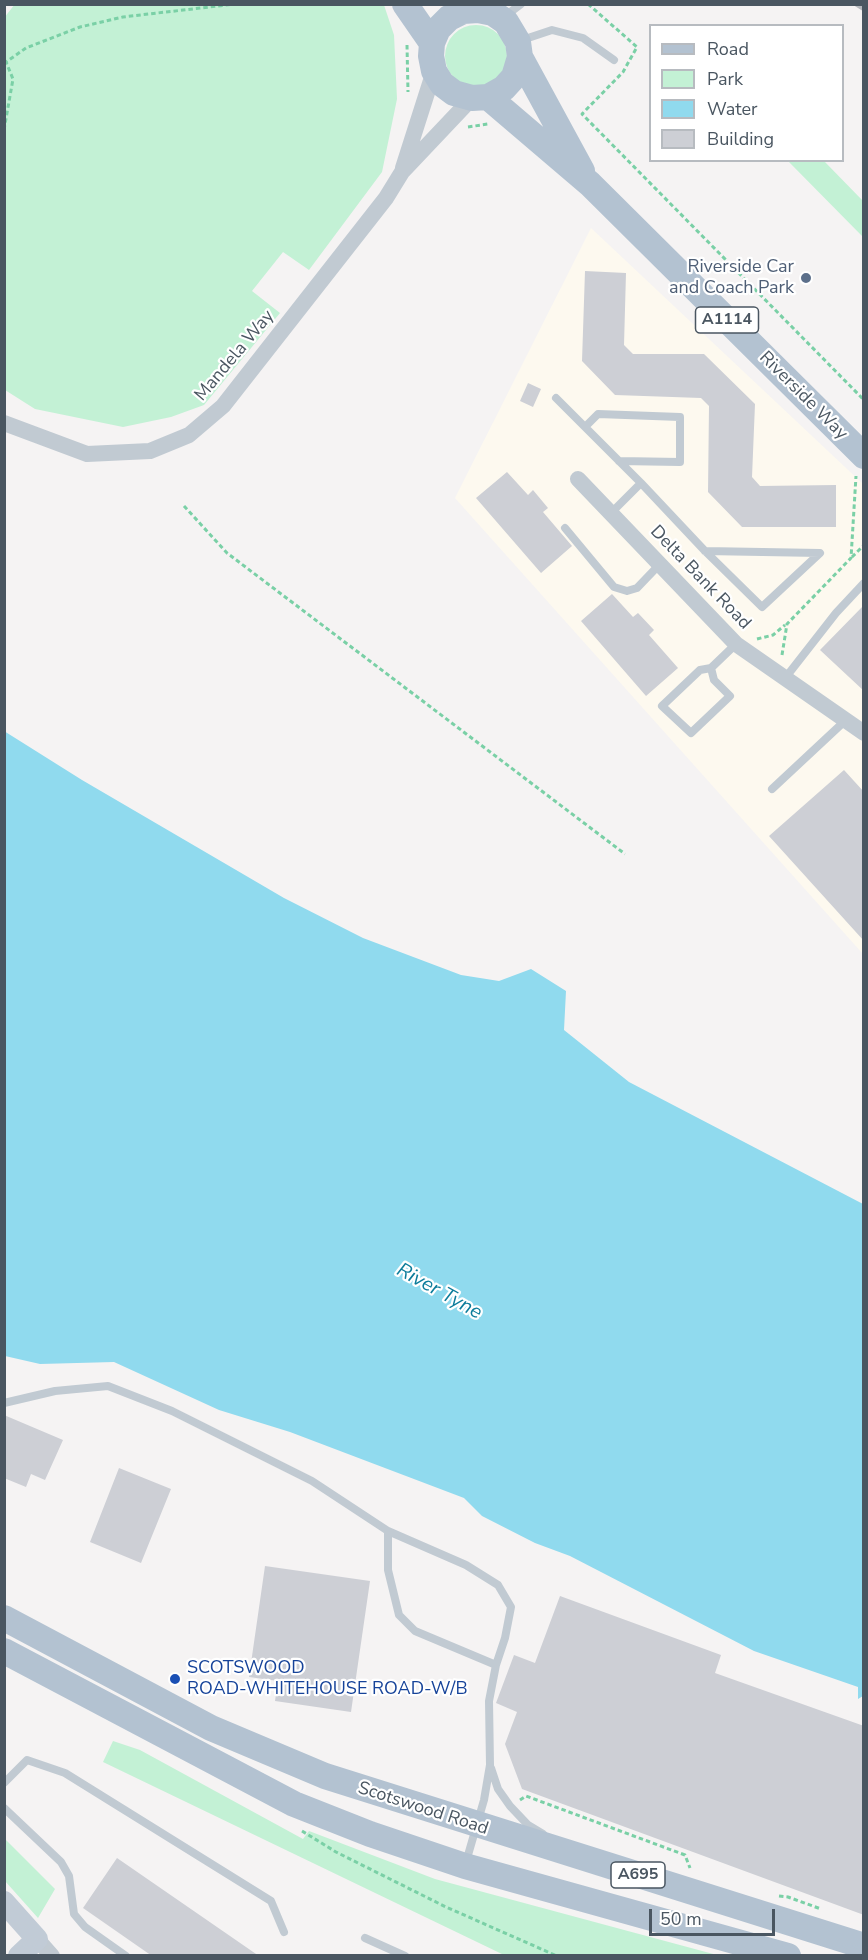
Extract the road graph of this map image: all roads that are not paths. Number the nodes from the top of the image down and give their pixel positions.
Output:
1 (405, 4) edge
2 (458, 8) edge
3 (502, 10) edge
4 (432, 43) junction
5 (519, 49) junction
6 (614, 60) dead end
7 (434, 71) junction
8 (480, 98) junction
9 (402, 172) junction
10 (590, 184) junction
11 (556, 398) dead end
12 (4, 423) edge
13 (585, 427) junction
14 (619, 461) junction
15 (860, 462) edge
16 (578, 479) dead end
17 (641, 483) junction
18 (611, 513) junction
19 (566, 528) dead end
20 (705, 551) junction
21 (660, 564) junction
22 (864, 584) edge
23 (736, 644) junction
24 (711, 668) junction
25 (782, 675) junction
26 (847, 719) junction
27 (864, 733) edge
28 (772, 789) dead end
29 (4, 1403) edge
30 (388, 1532) junction
31 (4, 1617) edge
32 (4, 1651) edge
33 (496, 1665) junction
34 (490, 1765) junction
35 (4, 1783) edge
36 (4, 1808) edge
37 (477, 1826) junction
38 (591, 1861) junction
39 (465, 1866) junction
40 (4, 1902) edge
41 (284, 1932) dead end
42 (366, 1938) dead end
43 (864, 1946) edge
44 (45, 1947) edge
45 (19, 1956) edge
46 (126, 1956) edge
47 (405, 1956) edge
48 (788, 1956) edge

1 - 4 main road
2 - 3 main road
2 - 4 main road
3 - 5 main road
4 - 7 main road
5 - 6 lane
5 - 8 main road
5 - 10 main road, A1114
7 - 8 main road
7 - 9 street, Mandela Way
8 - 9 street, Mandela Way
8 - 10 main road, A1114
9 - 12 street, Mandela Way
10 - 15 main road, Riverside Way / A1114
11 - 13 lane
13 - 14 lane
13 - 14 lane
14 - 17 lane
16 - 18 street, Delta Bank Road
17 - 18 lane
17 - 20 lane
18 - 21 street, Delta Bank Road
19 - 21 lane
20 - 20 lane
21 - 23 street, Delta Bank Road
22 - 25 lane
23 - 24 lane
23 - 25 street, Delta Bank Road
24 - 24 lane
25 - 26 street, Delta Bank Road
26 - 27 street, Delta Bank Road
26 - 28 lane
29 - 30 lane
30 - 33 lane
30 - 33 lane
31 - 37 main road, Scotswood Road / A695
32 - 39 main road, A695
33 - 34 lane
34 - 37 lane
34 - 38 lane
35 - 41 lane
36 - 46 lane
37 - 38 main road, Scotswood Road / A695
37 - 39 lane
38 - 43 main road, Scotswood Road / A695
39 - 48 main road, A695
40 - 44 main road
42 - 47 lane
44 - 45 main road

